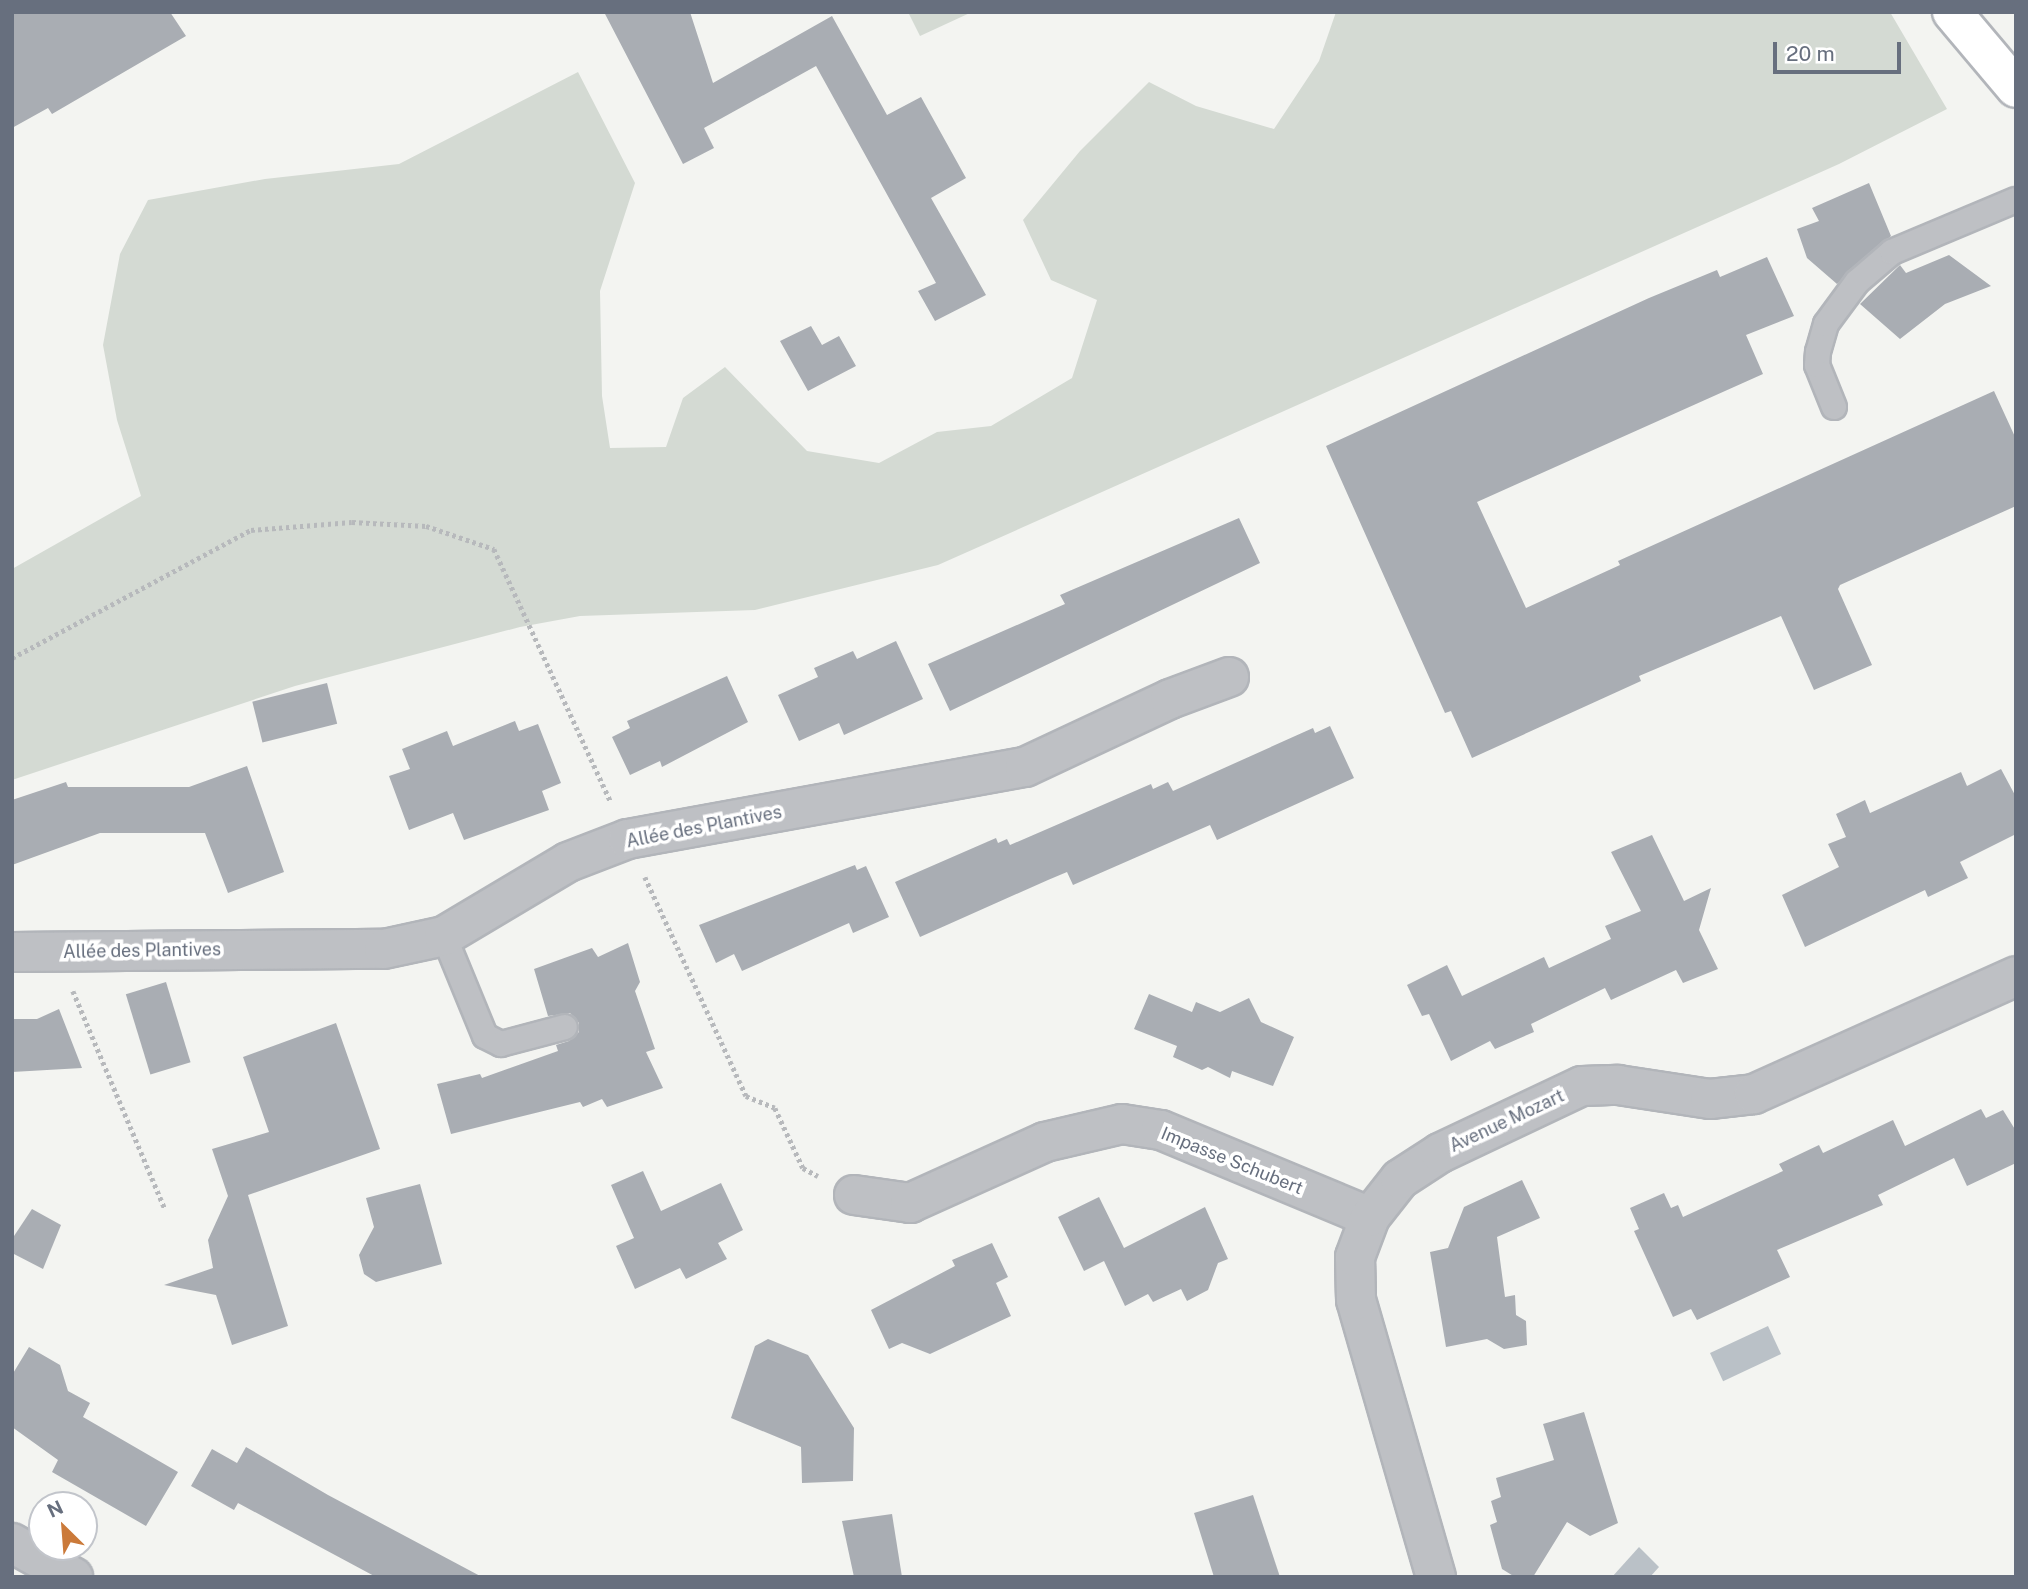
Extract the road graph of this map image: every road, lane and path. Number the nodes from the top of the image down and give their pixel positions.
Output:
1 (1952, 12) edge
2 (2016, 88) edge
3 (2016, 200) edge
4 (1835, 407) dead end
5 (12, 658) edge
6 (1229, 677) dead end
7 (628, 839) junction
8 (443, 936) junction
9 (12, 952) edge
10 (56, 952) junction
11 (2016, 976) edge
12 (565, 1027) dead end
13 (853, 1195) joint
14 (165, 1209) dead end
15 (1370, 1217) junction
16 (12, 1543) edge
17 (73, 1577) edge
18 (1436, 1577) edge

1 - 2 street
3 - 4 lane
5 - 7 path
6 - 7 street, Allée des Plantives
7 - 8 street, Allée des Plantives
7 - 13 path
8 - 10 street, Allée des Plantives
8 - 12 lane
9 - 10 street, Allée des Plantives
10 - 14 path
11 - 15 street, Avenue Mozart
13 - 15 street, Impasse Schubert
15 - 18 street, Avenue Mozart
16 - 17 street

